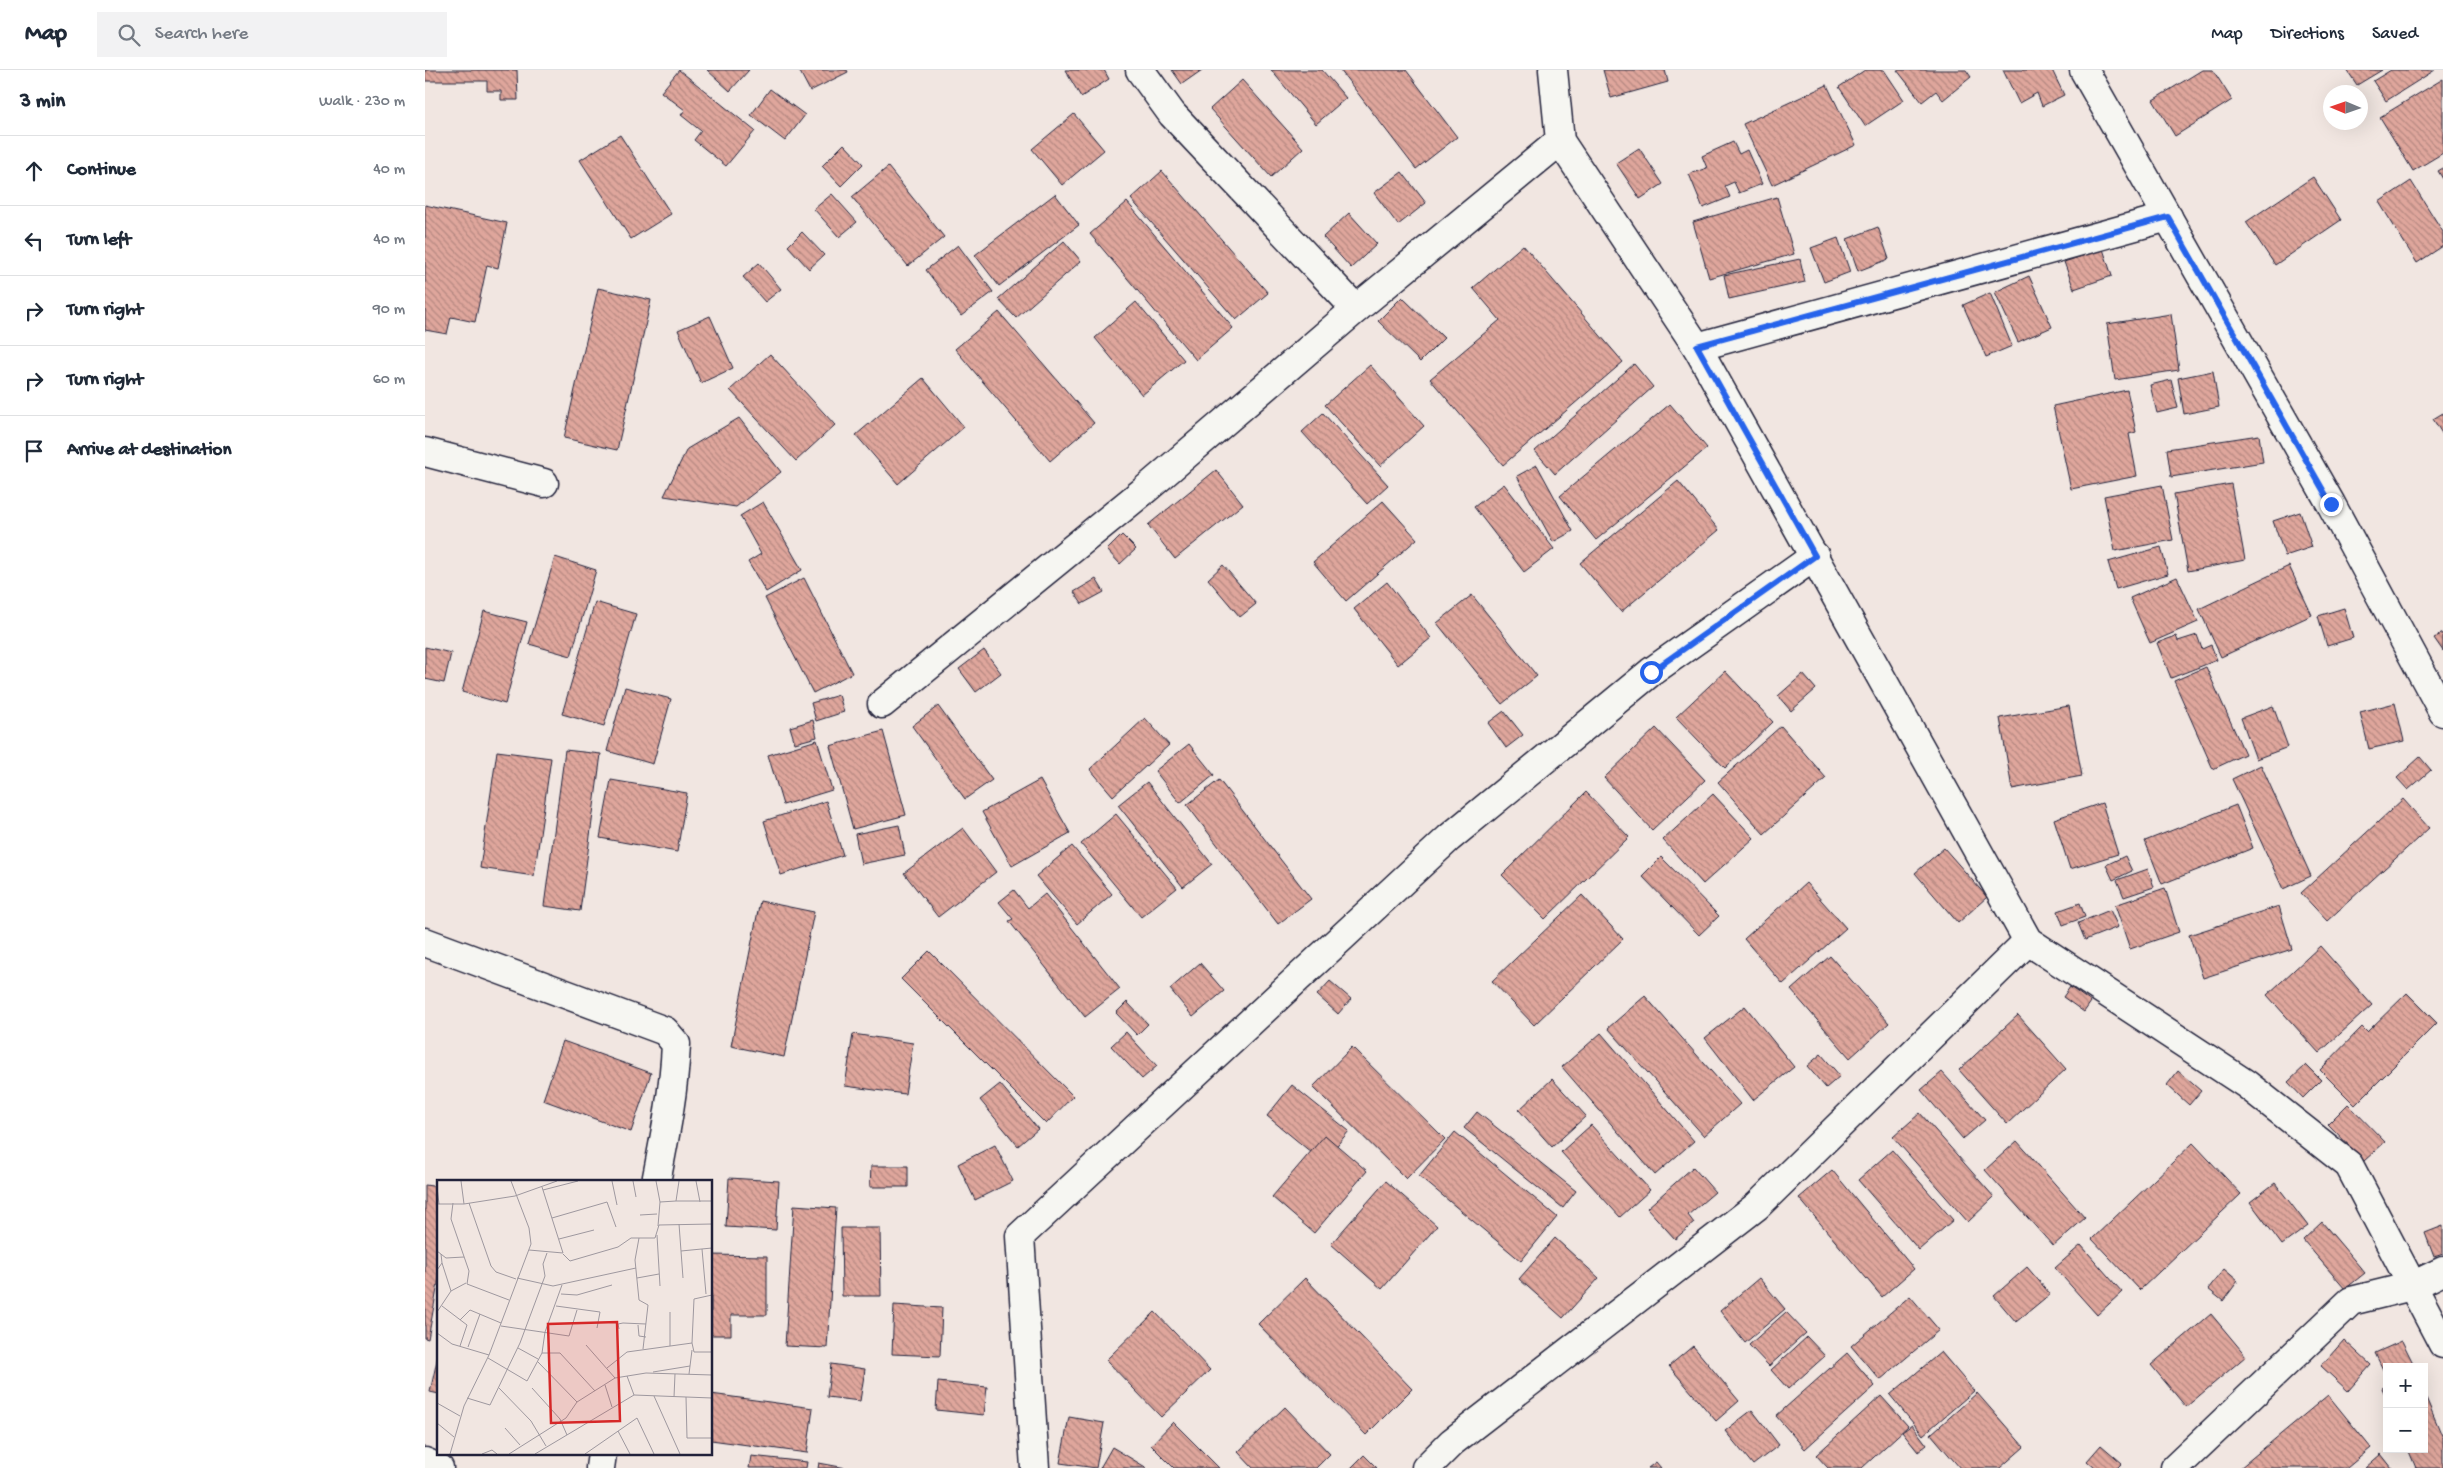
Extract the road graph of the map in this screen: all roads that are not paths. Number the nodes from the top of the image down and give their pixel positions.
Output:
1 (1140, 70) edge
2 (1553, 70) edge
3 (2084, 70) edge
4 (1560, 141) junction
5 (2168, 217) junction
6 (1356, 309) junction
7 (1697, 346) junction
8 (425, 452) edge
9 (544, 483) dead end
10 (1815, 556) junction
11 (882, 704) dead end
12 (2443, 712) edge
13 (2028, 941) junction
14 (425, 942) edge
15 (656, 1180) edge
16 (2443, 1271) edge
17 (2412, 1286) junction
18 (2443, 1344) edge
19 (425, 1462) edge
20 (439, 1468) edge
21 (1035, 1468) edge
22 (1426, 1468) edge
23 (2175, 1468) edge

1 - 6 street
2 - 4 street
3 - 5 street
4 - 6 street
4 - 7 street
5 - 7 street
5 - 12 street
6 - 11 street
7 - 10 street
8 - 9 street
10 - 13 street
10 - 21 street
13 - 17 street
13 - 22 street
14 - 15 street
16 - 17 street
17 - 18 street
17 - 23 street
19 - 20 street

